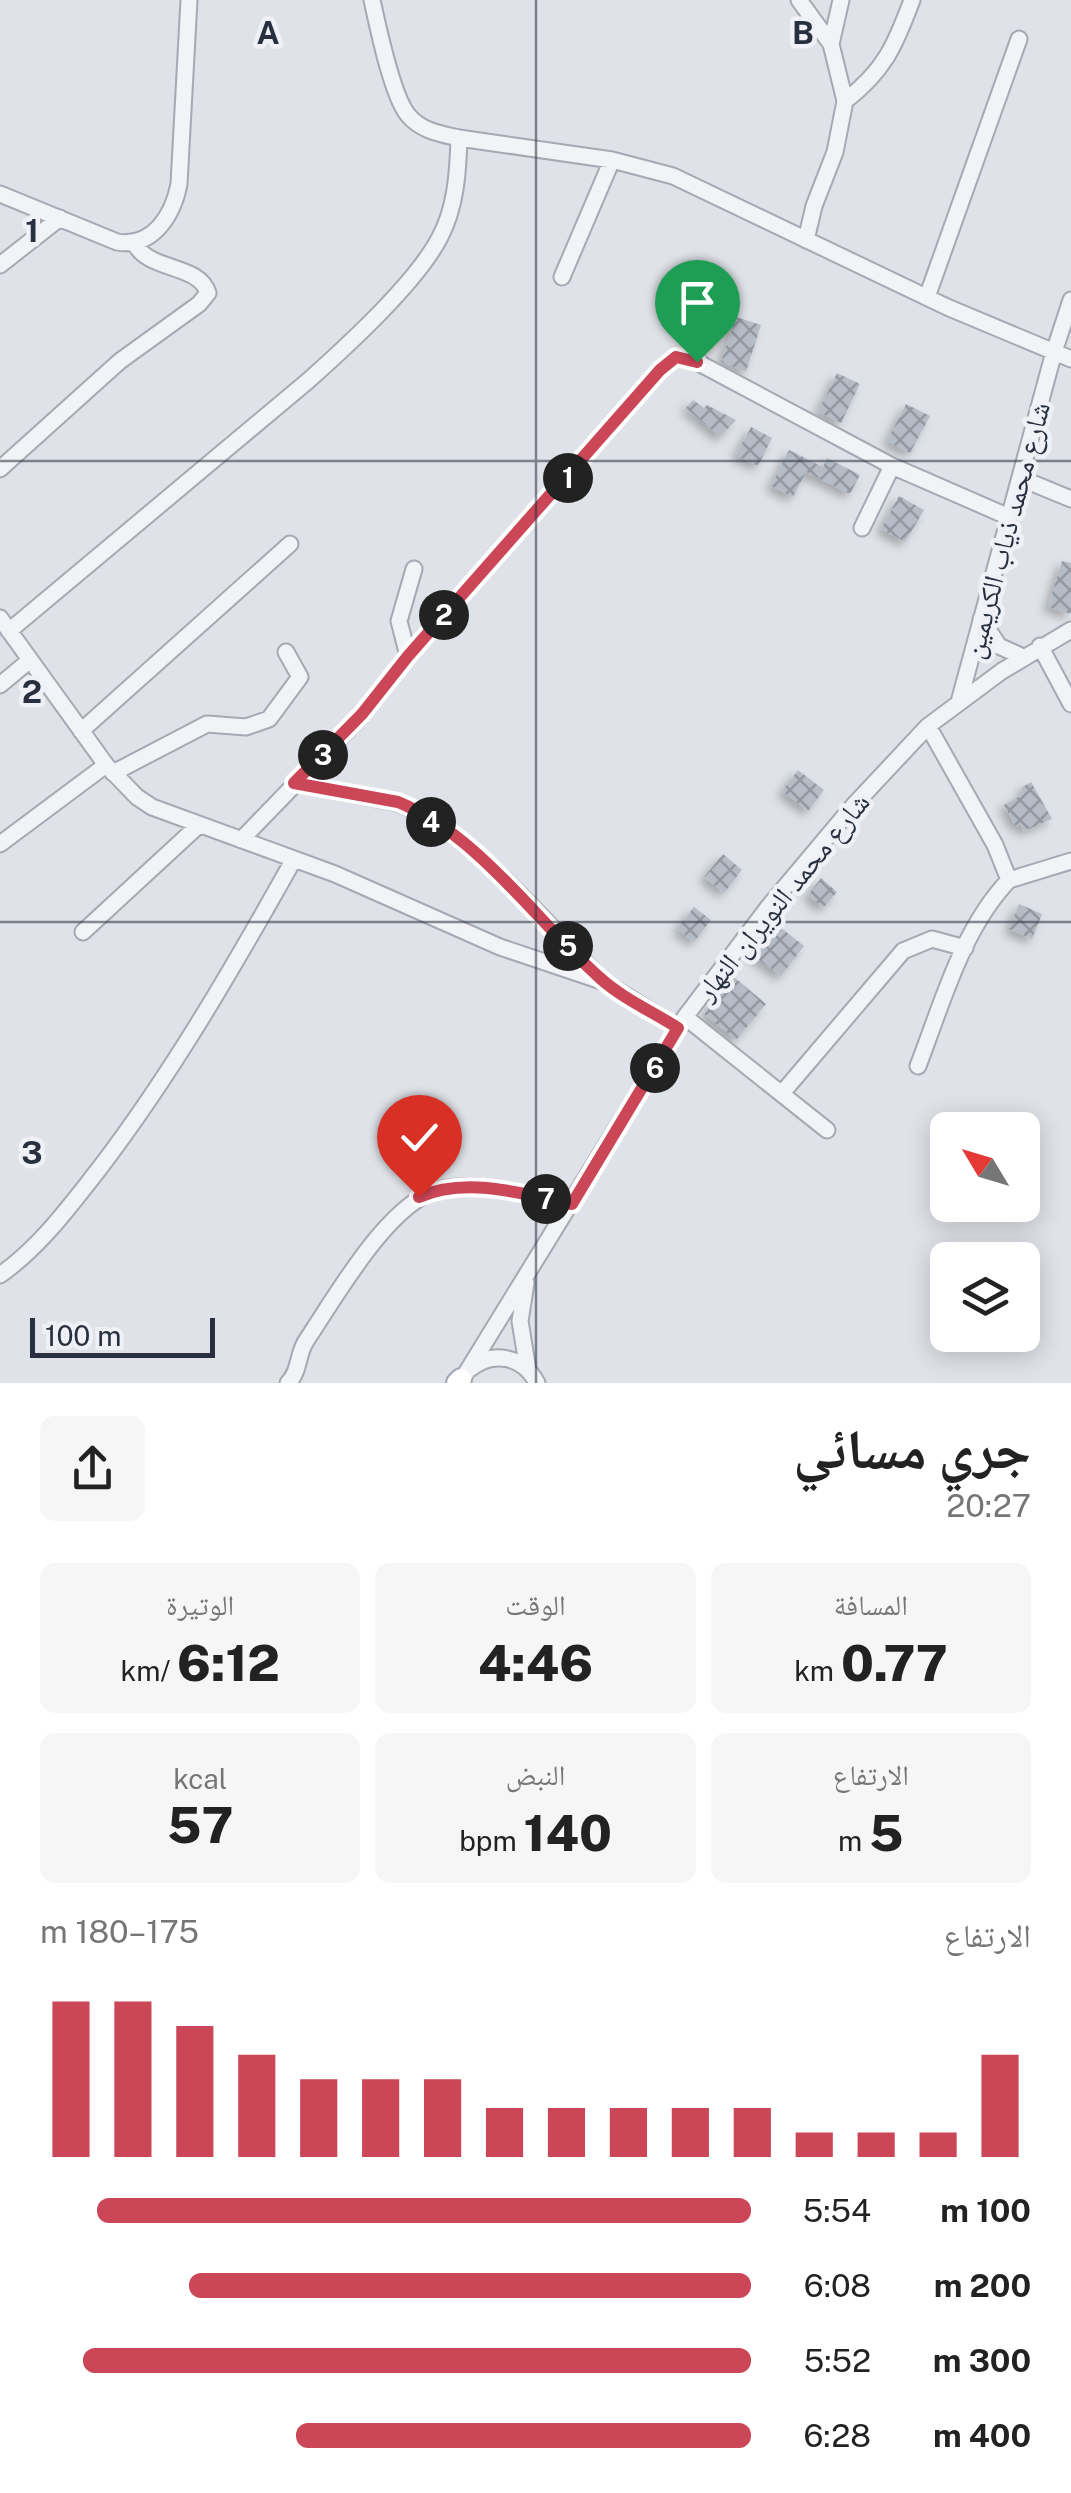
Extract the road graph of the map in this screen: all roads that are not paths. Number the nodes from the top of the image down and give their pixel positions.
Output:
1 (189, 0) edge
2 (372, 0) edge
3 (799, 0) edge
4 (841, 0) edge
5 (912, 0) edge
6 (1019, 38) dead end
7 (831, 44) junction
8 (845, 101) junction
9 (459, 138) junction
10 (612, 160) junction
11 (0, 194) edge
12 (60, 218) junction
13 (806, 240) junction
14 (134, 242) junction
15 (0, 265) edge
16 (562, 277) dead end
17 (927, 297) junction
18 (1071, 300) edge
19 (1054, 352) junction
20 (1071, 359) edge
21 (892, 466) junction
22 (0, 469) edge
23 (1020, 478) junction
24 (1071, 500) edge
25 (1009, 517) junction
26 (862, 528) dead end
27 (290, 544) dead end
28 (414, 569) dead end
29 (981, 619) junction
30 (5, 624) edge
31 (1071, 630) edge
32 (1040, 646) junction
33 (286, 652) dead end
34 (408, 656) junction
35 (1023, 658) junction
36 (30, 660) junction
37 (0, 685) edge
38 (959, 702) junction
39 (1071, 704) edge
40 (928, 726) junction
41 (81, 731) junction
42 (109, 769) junction
43 (294, 783) junction
44 (199, 825) junction
45 (241, 840) junction
46 (0, 844) edge
47 (294, 859) junction
48 (1071, 861) edge
49 (1010, 880) junction
50 (83, 932) dead end
51 (964, 948) junction
52 (604, 982) junction
53 (682, 1023) junction
54 (918, 1066) dead end
55 (783, 1092) junction
56 (827, 1130) dead end
57 (572, 1204) junction
58 (528, 1274) junction
59 (0, 1275) edge
60 (533, 1376) edge
61 (461, 1379) edge
62 (288, 1383) edge

1 - 14 street
2 - 9 street
3 - 7 street
4 - 7 street
5 - 8 street
6 - 17 street
7 - 8 street
8 - 13 street
9 - 10 street
9 - 30 street
10 - 13 street
10 - 16 street
11 - 12 street
12 - 14 street
12 - 15 street
13 - 17 street
14 - 22 street
17 - 19 street
18 - 19 street, شارع محمد ذياب الكريمين
19 - 20 street
19 - 23 street, شارع محمد ذياب الكريمين
21 - 25 street
21 - 26 street
21 - 34 street
23 - 24 street
23 - 25 street, شارع محمد ذياب الكريمين
25 - 29 street, شارع محمد ذياب الكريمين
27 - 41 street
28 - 34 street
29 - 35 street
29 - 38 street, شارع محمد ذياب الكريمين
30 - 36 street
31 - 32 street, شارع محمد النويران النهار
32 - 35 street, شارع محمد النويران النهار
32 - 39 street
33 - 42 street
34 - 43 street
35 - 38 street, شارع محمد النويران النهار
36 - 37 street
36 - 41 street
38 - 40 street, شارع محمد النويران النهار
40 - 49 street
40 - 53 street, شارع محمد النويران النهار
41 - 42 street
42 - 44 street
42 - 46 street
43 - 45 street
43 - 52 street
44 - 45 street
44 - 50 street
45 - 47 street
47 - 52 street
47 - 59 street
48 - 49 street
49 - 51 street
51 - 54 street
51 - 55 street
52 - 53 street
53 - 55 street
53 - 57 street, شارع محمد النويران النهار
55 - 56 street
57 - 58 street, شارع محمد النويران النهار
57 - 62 street
58 - 60 street, شارع محمد النويران النهار
58 - 61 street, شارع محمد النويران النهار
60 - 61 street

